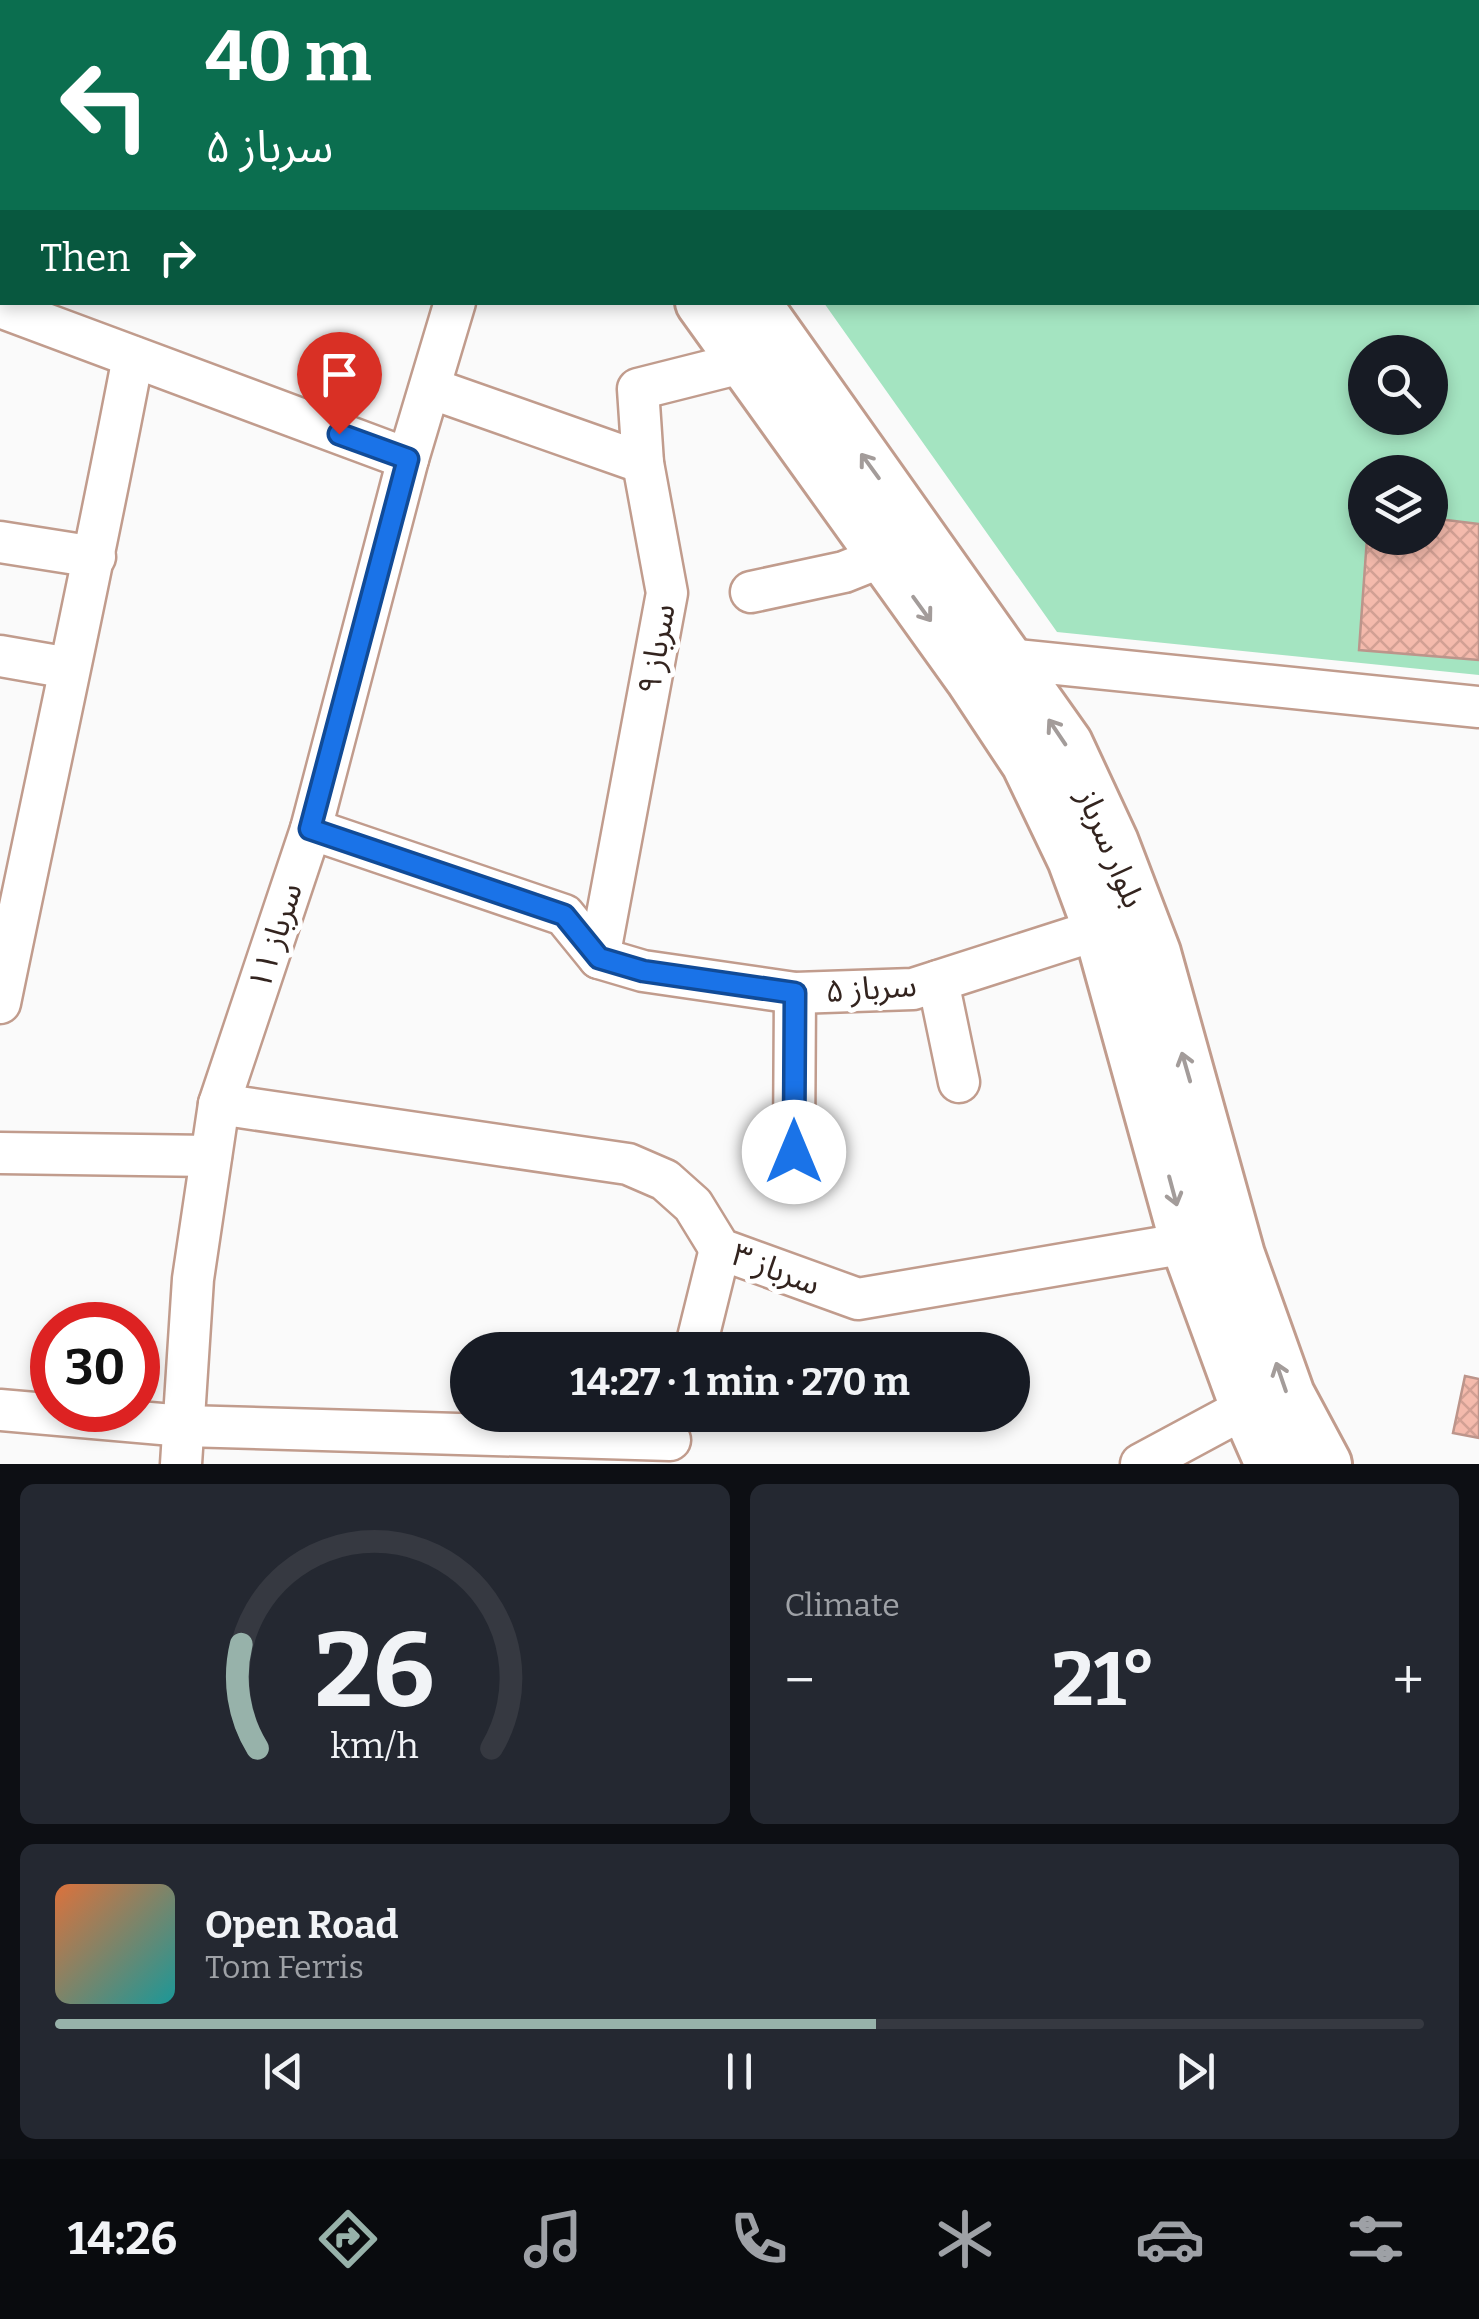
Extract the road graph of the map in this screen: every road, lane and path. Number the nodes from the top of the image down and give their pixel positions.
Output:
1 (454, 305) edge
2 (704, 305) edge
3 (755, 305) edge
4 (0, 308) edge
5 (133, 357) junction
6 (744, 362) junction
7 (430, 388) junction
8 (408, 459) junction
9 (643, 463) junction
10 (0, 542) edge
11 (884, 556) junction
12 (95, 557) junction
13 (751, 592) dead end
14 (0, 656) edge
15 (1008, 659) junction
16 (69, 668) junction
17 (1479, 707) edge
18 (310, 829) junction
19 (10, 905) edge
20 (1100, 929) junction
21 (599, 958) junction
22 (938, 981) junction
23 (795, 993) junction
24 (0, 1003) edge
25 (959, 1082) dead end
26 (219, 1104) junction
27 (794, 1152) dead end
28 (0, 1153) edge
29 (211, 1156) junction
30 (1187, 1243) junction
31 (720, 1249) junction
32 (699, 1332) edge
33 (1246, 1407) junction
34 (0, 1410) edge
35 (672, 1440) edge
36 (182, 1445) edge
37 (1141, 1464) edge
38 (1272, 1464) edge
39 (1325, 1464) edge

1 - 7 street, سرباز ۱۱
2 - 6 main road, بلوار سرباز
15 -> 3 main road, بلوار سرباز
4 - 5 street
5 - 8 street
5 - 12 street
6 - 9 street, سرباز ۹
6 - 11 main road, بلوار سرباز
7 - 8 street, سرباز ۱۱
7 - 9 street
8 - 18 street, سرباز ۱۱
9 - 21 street, سرباز ۹
10 - 12 street
11 - 13 street
11 -> 20 main road, بلوار سرباز
12 - 16 street
14 - 16 street
15 - 17 street
39 -> 15 main road, بلوار سرباز
16 - 19 street
18 - 21 street
18 - 26 street, سرباز ۱۱
19 - 24 street
20 - 22 street, سرباز ۵
20 -> 30 main road, بلوار سرباز
21 - 23 street, سرباز ۵
22 - 23 street, سرباز ۵
22 - 25 street
23 - 27 street
26 - 29 street, سرباز ۱۱
26 - 31 street, سرباز ۳
28 - 29 street
29 - 36 street, سرباز ۱۱
30 - 31 street, سرباز ۳
30 - 33 main road, بلوار سرباز
31 - 32 street
33 - 37 street
33 - 38 main road, بلوار سرباز
34 - 36 street
35 - 36 street

